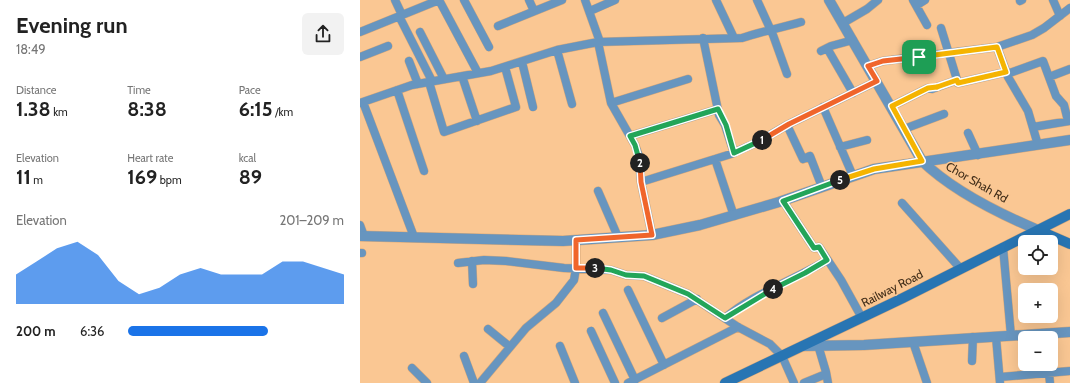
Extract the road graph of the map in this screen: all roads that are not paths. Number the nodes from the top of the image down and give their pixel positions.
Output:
1 (395, 0) edge
2 (439, 0) edge
3 (464, 0) edge
4 (529, 0) edge
5 (562, 0) edge
6 (585, 0) edge
7 (615, 0) edge
8 (716, 0) edge
9 (757, 0) edge
10 (829, 0) edge
11 (878, 0) edge
12 (925, 0) edge
13 (1053, 0) edge
14 (915, 3) edge
15 (1070, 8) edge
16 (534, 11) junction
17 (590, 11) junction
18 (400, 16) junction
19 (1060, 16) junction
20 (801, 22) dead end
21 (843, 23) junction
22 (498, 26) dead end
23 (927, 26) dead end
24 (941, 28) dead end
25 (771, 29) junction
26 (360, 32) edge
27 (420, 32) dead end
28 (703, 38) junction
29 (734, 38) junction
30 (854, 40) junction
31 (599, 42) junction
32 (388, 46) dead end
33 (489, 47) dead end
34 (997, 47) junction
35 (557, 50) junction
36 (948, 54) junction
37 (360, 57) edge
38 (409, 61) dead end
39 (522, 62) junction
40 (868, 66) junction
41 (505, 67) junction
42 (1070, 69) edge
43 (478, 73) junction
44 (1007, 73) junction
45 (787, 74) dead end
46 (462, 76) junction
47 (1049, 77) junction
48 (444, 79) junction
49 (688, 79) dead end
50 (957, 80) junction
51 (877, 81) junction
52 (430, 82) junction
53 (418, 84) junction
54 (397, 90) junction
55 (853, 93) junction
56 (361, 103) edge
57 (572, 104) dead end
58 (611, 104) junction
59 (892, 106) junction
60 (533, 107) dead end
61 (823, 107) junction
62 (718, 109) junction
63 (944, 114) dead end
64 (478, 121) junction
65 (1069, 121) edge
66 (787, 125) junction
67 (1033, 127) junction
68 (904, 129) junction
69 (968, 133) dead end
70 (630, 136) junction
71 (867, 140) dead end
72 (1070, 140) edge
73 (1038, 144) junction
74 (840, 147) junction
75 (734, 153) junction
76 (978, 154) junction
77 (715, 159) junction
78 (922, 161) junction
79 (424, 171) dead end
80 (853, 176) junction
81 (641, 182) junction
82 (822, 187) junction
83 (598, 190) dead end
84 (783, 201) junction
85 (902, 203) dead end
86 (1070, 214) edge
87 (734, 216) junction
88 (360, 225) edge
89 (1038, 230) junction
90 (652, 235) junction
91 (362, 236) edge
92 (414, 237) junction
93 (618, 237) junction
94 (576, 240) junction
95 (1070, 244) edge
96 (1003, 247) junction
97 (827, 260) junction
98 (472, 262) junction
99 (458, 263) dead end
100 (576, 268) junction
101 (960, 268) junction
102 (473, 284) dead end
103 (628, 290) dead end
104 (697, 299) junction
105 (603, 313) dead end
106 (662, 318) dead end
107 (725, 318) junction
108 (862, 318) junction
109 (738, 327) junction
110 (488, 329) dead end
111 (591, 331) dead end
112 (1070, 332) edge
113 (1011, 336) junction
114 (973, 337) junction
115 (996, 337) junction
116 (913, 342) junction
117 (818, 345) junction
118 (560, 346) dead end
119 (803, 346) junction
120 (510, 347) junction
121 (464, 356) dead end
122 (782, 356) junction
123 (972, 361) dead end
124 (664, 365) junction
125 (412, 368) dead end
126 (1070, 371) edge
127 (1049, 373) junction
128 (826, 374) junction
129 (1020, 379) edge
130 (1000, 380) edge
131 (631, 381) edge
132 (572, 382) edge
133 (727, 382) edge
134 (427, 383) edge
135 (474, 383) edge
136 (480, 383) edge
137 (615, 383) edge
138 (794, 383) edge
139 (804, 383) edge
140 (828, 383) edge
141 (927, 383) edge
142 (1050, 383) edge

1 - 18 street
2 - 18 street
2 - 43 street
3 - 33 street
4 - 16 street
5 - 16 street
6 - 17 street
7 - 17 street
8 - 29 street
9 - 25 street
10 - 21 street, Chor Shah Rd
11 - 21 street
12 - 14 street
13 - 19 street
14 - 23 street
15 - 19 street
16 - 22 street
17 - 31 street
18 - 26 street
18 - 52 street
19 - 34 street
20 - 25 street
21 - 30 street, Chor Shah Rd
24 - 36 street
25 - 29 street
25 - 45 street
27 - 48 street
28 - 29 street
28 - 31 street
28 - 62 street
30 - 40 street, Chor Shah Rd
30 - 55 street
31 - 35 street
31 - 58 street
32 - 37 street
34 - 36 street
34 - 44 street
35 - 39 street
35 - 57 street
36 - 40 street
36 - 50 street
38 - 53 street
39 - 41 street
39 - 60 street
40 - 51 street, Chor Shah Rd
41 - 43 street
41 - 64 street
42 - 47 street
43 - 46 street
44 - 47 street
44 - 50 street
44 - 67 street
46 - 48 street
46 - 64 street
47 - 65 street
48 - 52 street
49 - 58 street
50 - 59 street
51 - 55 street
51 - 59 street, Chor Shah Rd
52 - 53 street
52 - 64 street
53 - 54 street
54 - 56 street
54 - 79 street
55 - 61 street
56 - 92 street
58 - 70 street
59 - 68 street, Chor Shah Rd
61 - 66 street
61 - 74 street
62 - 70 street
62 - 75 street
63 - 68 street
65 - 67 street
66 - 75 street
66 - 82 street
67 - 73 street
68 - 78 street, Chor Shah Rd
69 - 76 street
70 - 81 street
71 - 74 street
72 - 73 street
73 - 76 street
74 - 80 street
75 - 77 street
76 - 78 street
77 - 81 street
77 - 87 street
78 - 80 street
78 - 89 street, Chor Shah Rd
80 - 82 street
81 - 90 street
82 - 84 street
83 - 93 street
84 - 87 street
84 - 97 street
85 - 101 street
86 - 89 main road, Railway Road
87 - 90 street
88 - 91 street
89 - 95 main road
89 - 96 main road, Railway Road
90 - 93 street
91 - 92 street
92 - 94 street
93 - 94 street
94 - 100 street
96 - 101 main road, Railway Road
96 - 113 street
97 - 107 street
97 - 108 street
98 - 99 street
98 - 100 street
98 - 102 street
100 - 104 street
100 - 120 street
101 - 108 main road, Railway Road
103 - 124 street
104 - 106 street
104 - 107 street
105 - 131 street
107 - 109 street
108 - 119 main road, Railway Road
109 - 122 street
109 - 124 street
110 - 120 street
111 - 137 street
112 - 113 street
113 - 115 street
114 - 115 street
114 - 116 street
114 - 123 street
115 - 130 street
116 - 117 street
116 - 141 street
117 - 119 street
117 - 128 street
118 - 132 street
119 - 122 main road, Railway Road
120 - 136 street
121 - 135 street
122 - 133 main road, Railway Road
122 - 138 street
124 - 131 street
125 - 134 street
126 - 127 street
127 - 129 street
127 - 142 street
128 - 139 street
128 - 140 street
129 - 130 street

